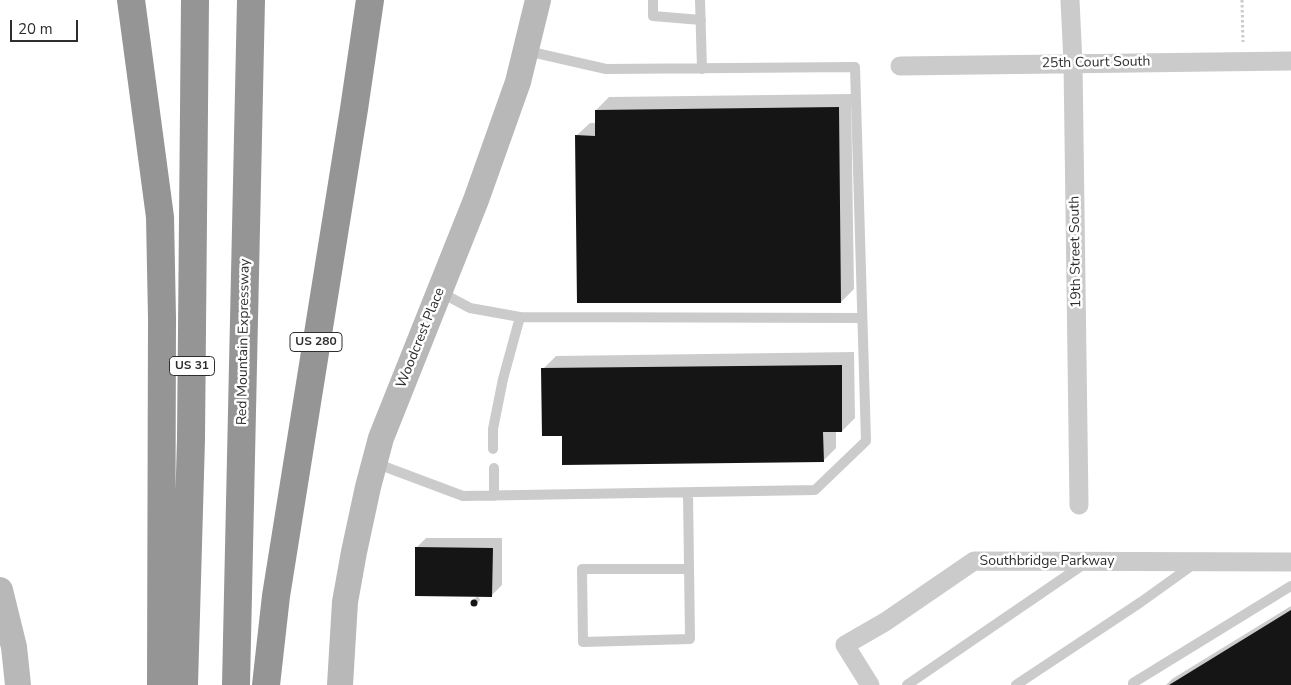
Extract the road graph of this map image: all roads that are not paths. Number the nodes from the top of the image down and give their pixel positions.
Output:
1 (131, 0) edge
2 (195, 0) edge
3 (251, 0) edge
4 (370, 0) edge
5 (538, 0) edge
6 (653, 0) edge
7 (700, 0) edge
8 (1070, 0) edge
9 (701, 20) junction
10 (526, 50) junction
11 (1291, 61) edge
12 (1073, 63) junction
13 (900, 66) dead end
14 (702, 68) junction
15 (440, 291) junction
16 (520, 317) junction
17 (862, 318) junction
18 (493, 449) dead end
19 (374, 463) junction
20 (494, 468) dead end
21 (688, 493) junction
22 (494, 496) junction
23 (1079, 505) dead end
24 (1086, 562) junction
25 (1196, 562) junction
26 (1291, 562) edge
27 (689, 569) junction
28 (1291, 586) edge
29 (2, 603) edge
30 (1132, 684) edge
31 (18, 685) edge
32 (161, 685) edge
33 (184, 685) edge
34 (236, 685) edge
35 (266, 685) edge
36 (340, 685) edge
37 (870, 685) edge
38 (907, 685) edge
39 (1016, 685) edge

1 - 32 highway
2 - 33 highway, US 31
3 - 34 highway, Red Mountain Expressway
4 - 35 highway, US 280
5 - 10 street, Woodcrest Place
6 - 9 lane
7 - 9 lane
8 - 12 street, 19th Street South
9 - 14 lane
10 - 14 lane
10 - 15 street, Woodcrest Place
11 - 12 street, 25th Court South
12 - 13 street, 25th Court South
12 - 23 street, 19th Street South
14 - 17 lane
15 - 16 lane
15 - 19 street, Woodcrest Place
16 - 17 lane
16 - 18 lane
17 - 21 lane
19 - 22 lane
19 - 36 street, Woodcrest Place
20 - 22 lane
21 - 22 lane
21 - 27 lane
24 - 25 street, Southbridge Parkway
24 - 37 street, Southbridge Parkway
24 - 38 lane
25 - 26 street, Southbridge Parkway
25 - 39 lane
27 - 27 lane
28 - 30 lane
29 - 31 street

